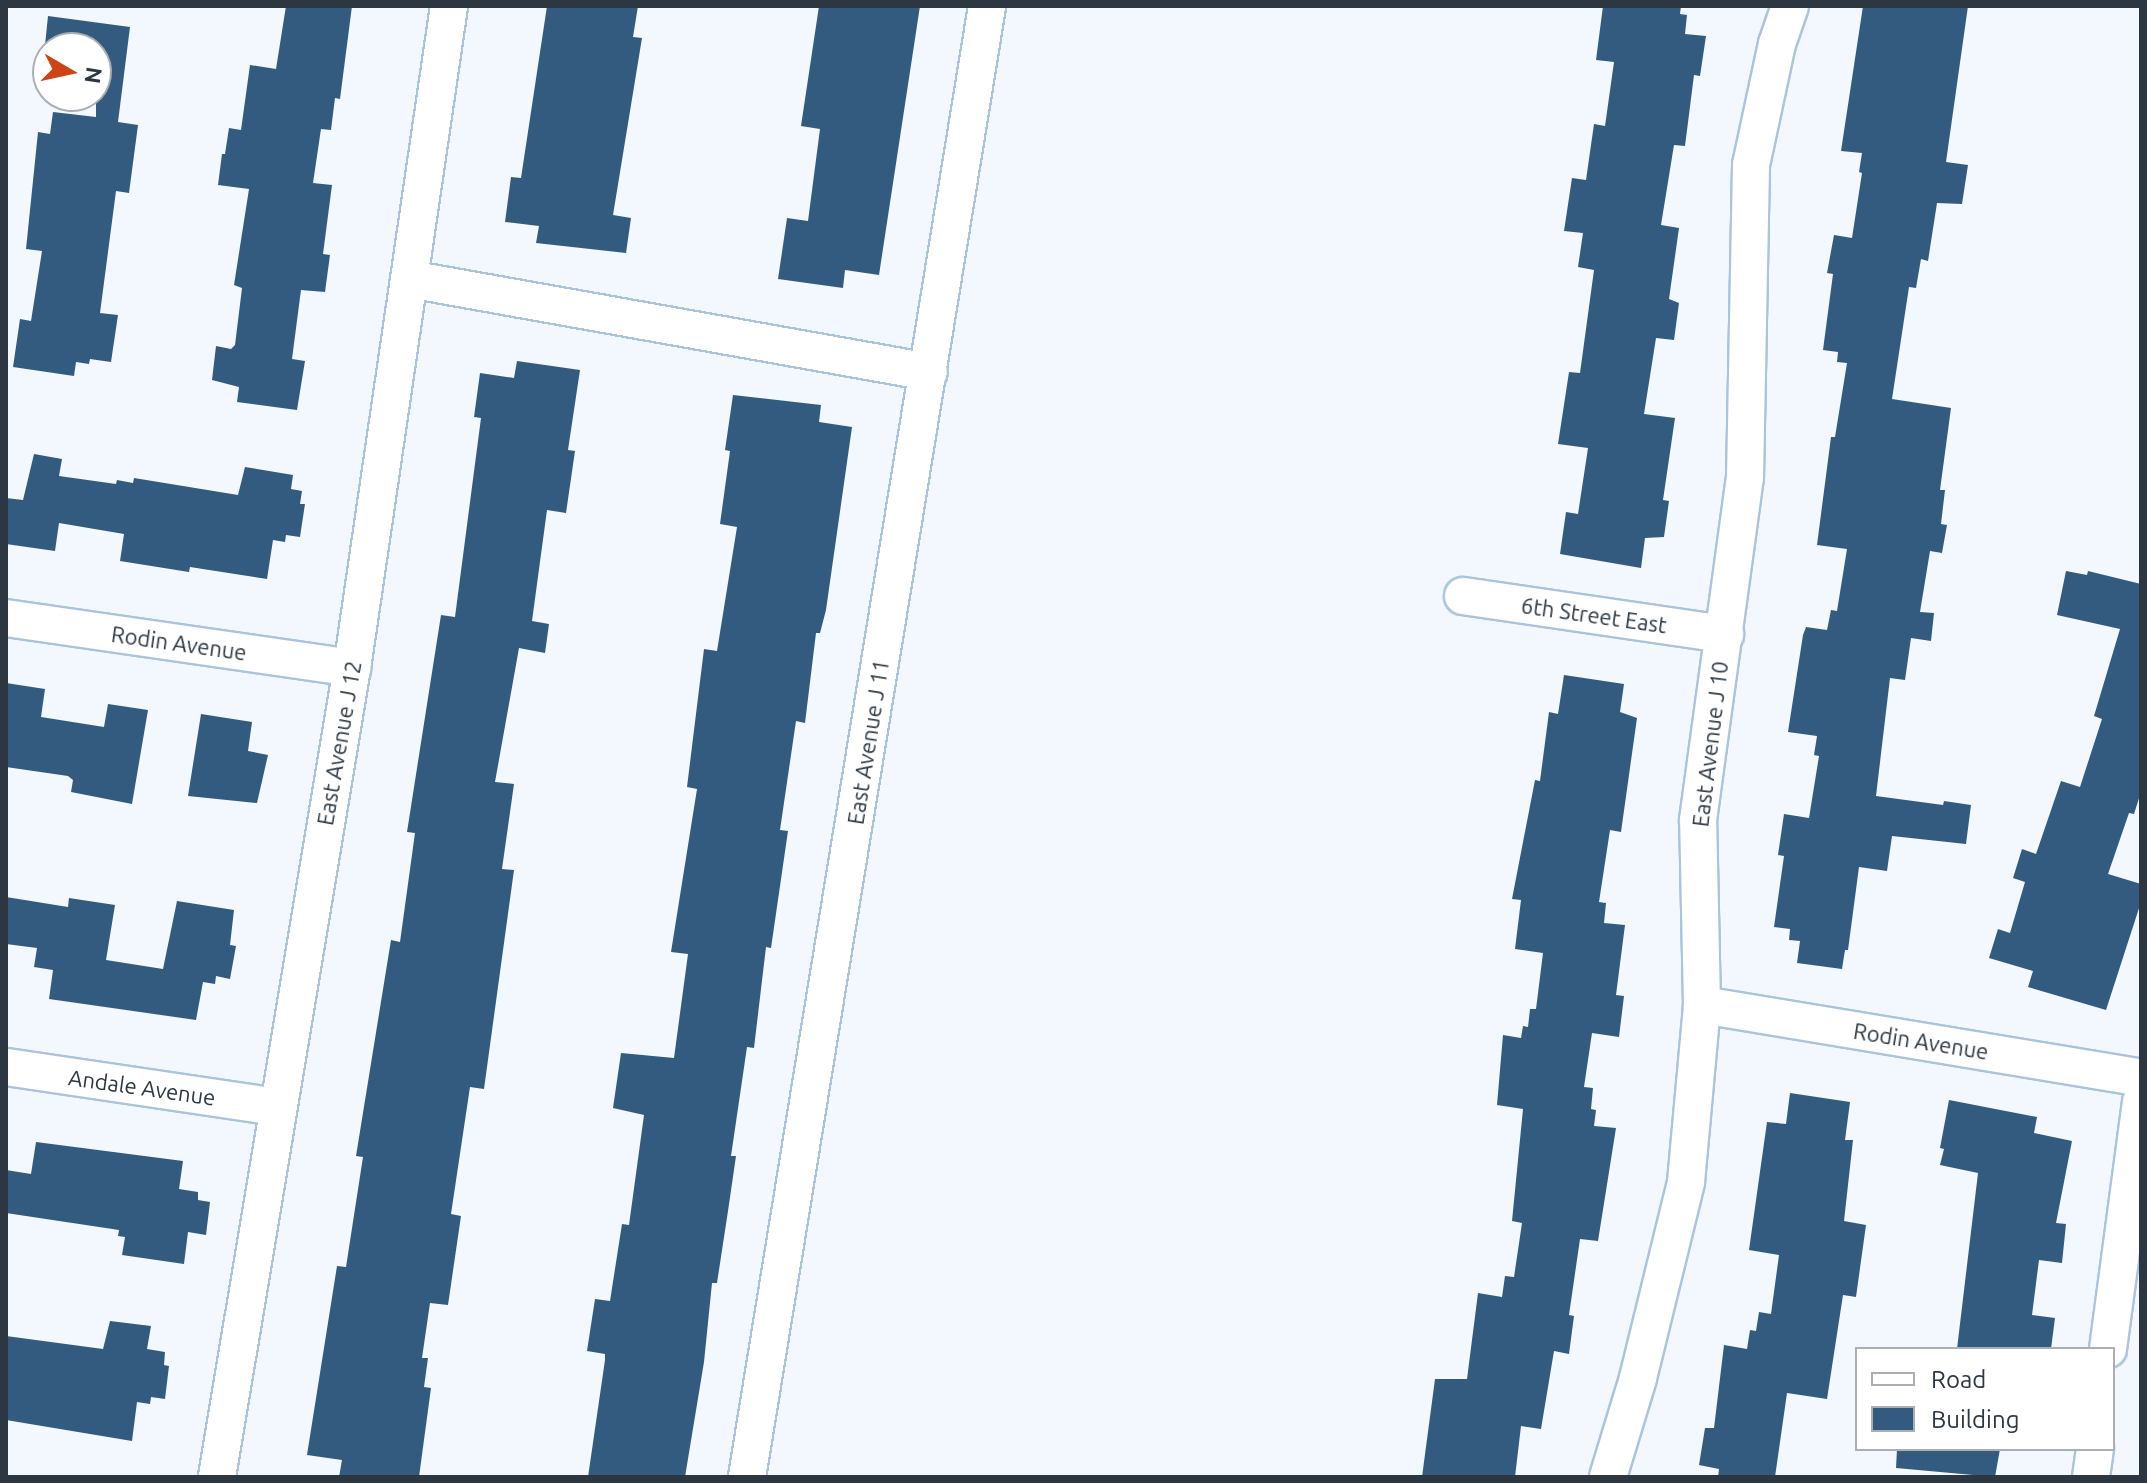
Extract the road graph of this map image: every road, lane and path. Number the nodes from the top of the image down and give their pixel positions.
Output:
1 (449, 6) edge
2 (987, 6) edge
3 (1790, 6) edge
4 (409, 279) junction
5 (929, 372) junction
6 (1463, 596) dead end
7 (6, 618) edge
8 (1725, 634) junction
9 (352, 668) junction
10 (1702, 1005) junction
11 (6, 1067) edge
12 (2141, 1078) edge
13 (2141, 1102) edge
14 (277, 1107) junction
15 (2108, 1347) edge
16 (2095, 1451) edge
17 (217, 1477) edge
18 (747, 1477) edge
19 (1608, 1477) edge
20 (2091, 1477) edge

1 - 4 street, East Avenue J 12
2 - 5 street, East Avenue J 11
3 - 8 street, East Avenue J 10
4 - 5 street
4 - 9 street, East Avenue J 12
5 - 18 street, East Avenue J 11
6 - 8 street, 6th Street East
7 - 9 street, Rodin Avenue
8 - 10 street, East Avenue J 10
9 - 14 street, East Avenue J 12
10 - 12 street, Rodin Avenue
10 - 19 street, East Avenue J 10
11 - 14 street, Andale Avenue
13 - 15 street
14 - 17 street, East Avenue J 12
16 - 20 street

